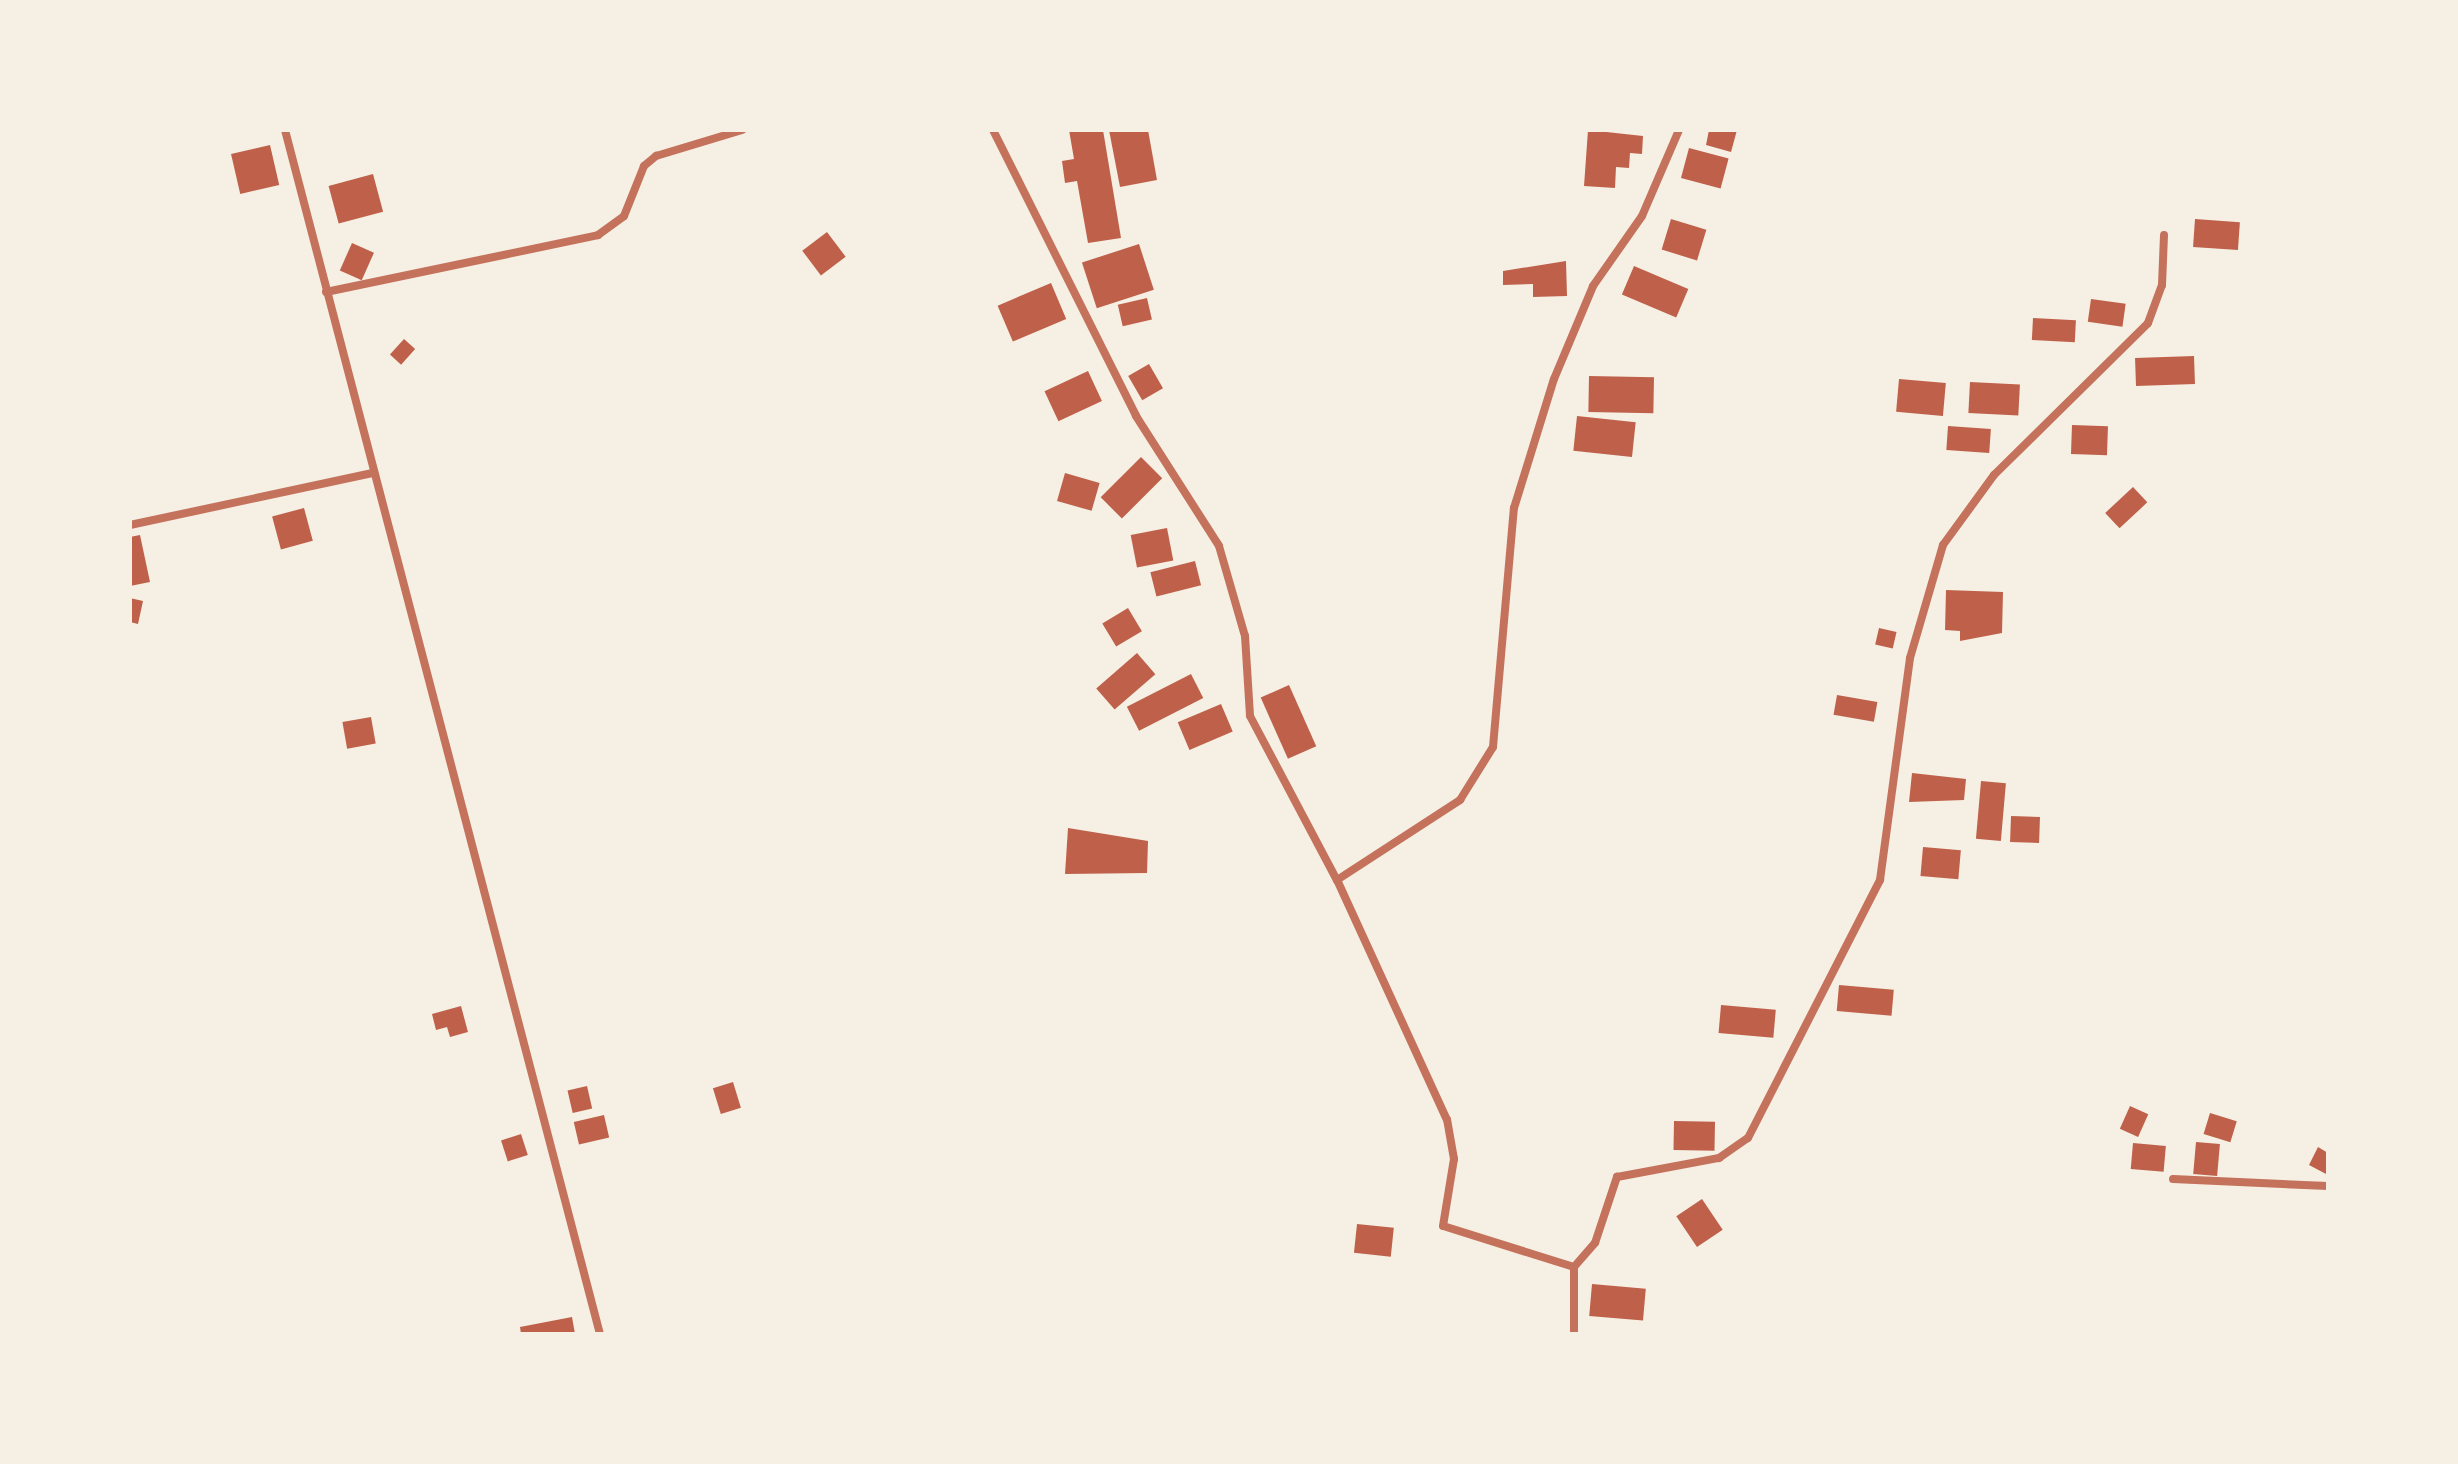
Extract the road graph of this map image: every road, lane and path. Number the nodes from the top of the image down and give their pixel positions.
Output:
1 (285, 130) edge
2 (742, 130) edge
3 (993, 130) edge
4 (1679, 130) edge
5 (2164, 235) dead end
6 (326, 292) junction
7 (372, 473) junction
8 (130, 525) edge
9 (1337, 880) junction
10 (2173, 1179) dead end
11 (2328, 1186) edge
12 (1574, 1267) junction
13 (600, 1334) edge
14 (1574, 1334) edge

1 - 6 street
2 - 6 street
3 - 9 street
4 - 9 street
5 - 12 street
6 - 7 street
7 - 8 street
7 - 13 street
9 - 12 street
10 - 11 street
12 - 14 street

